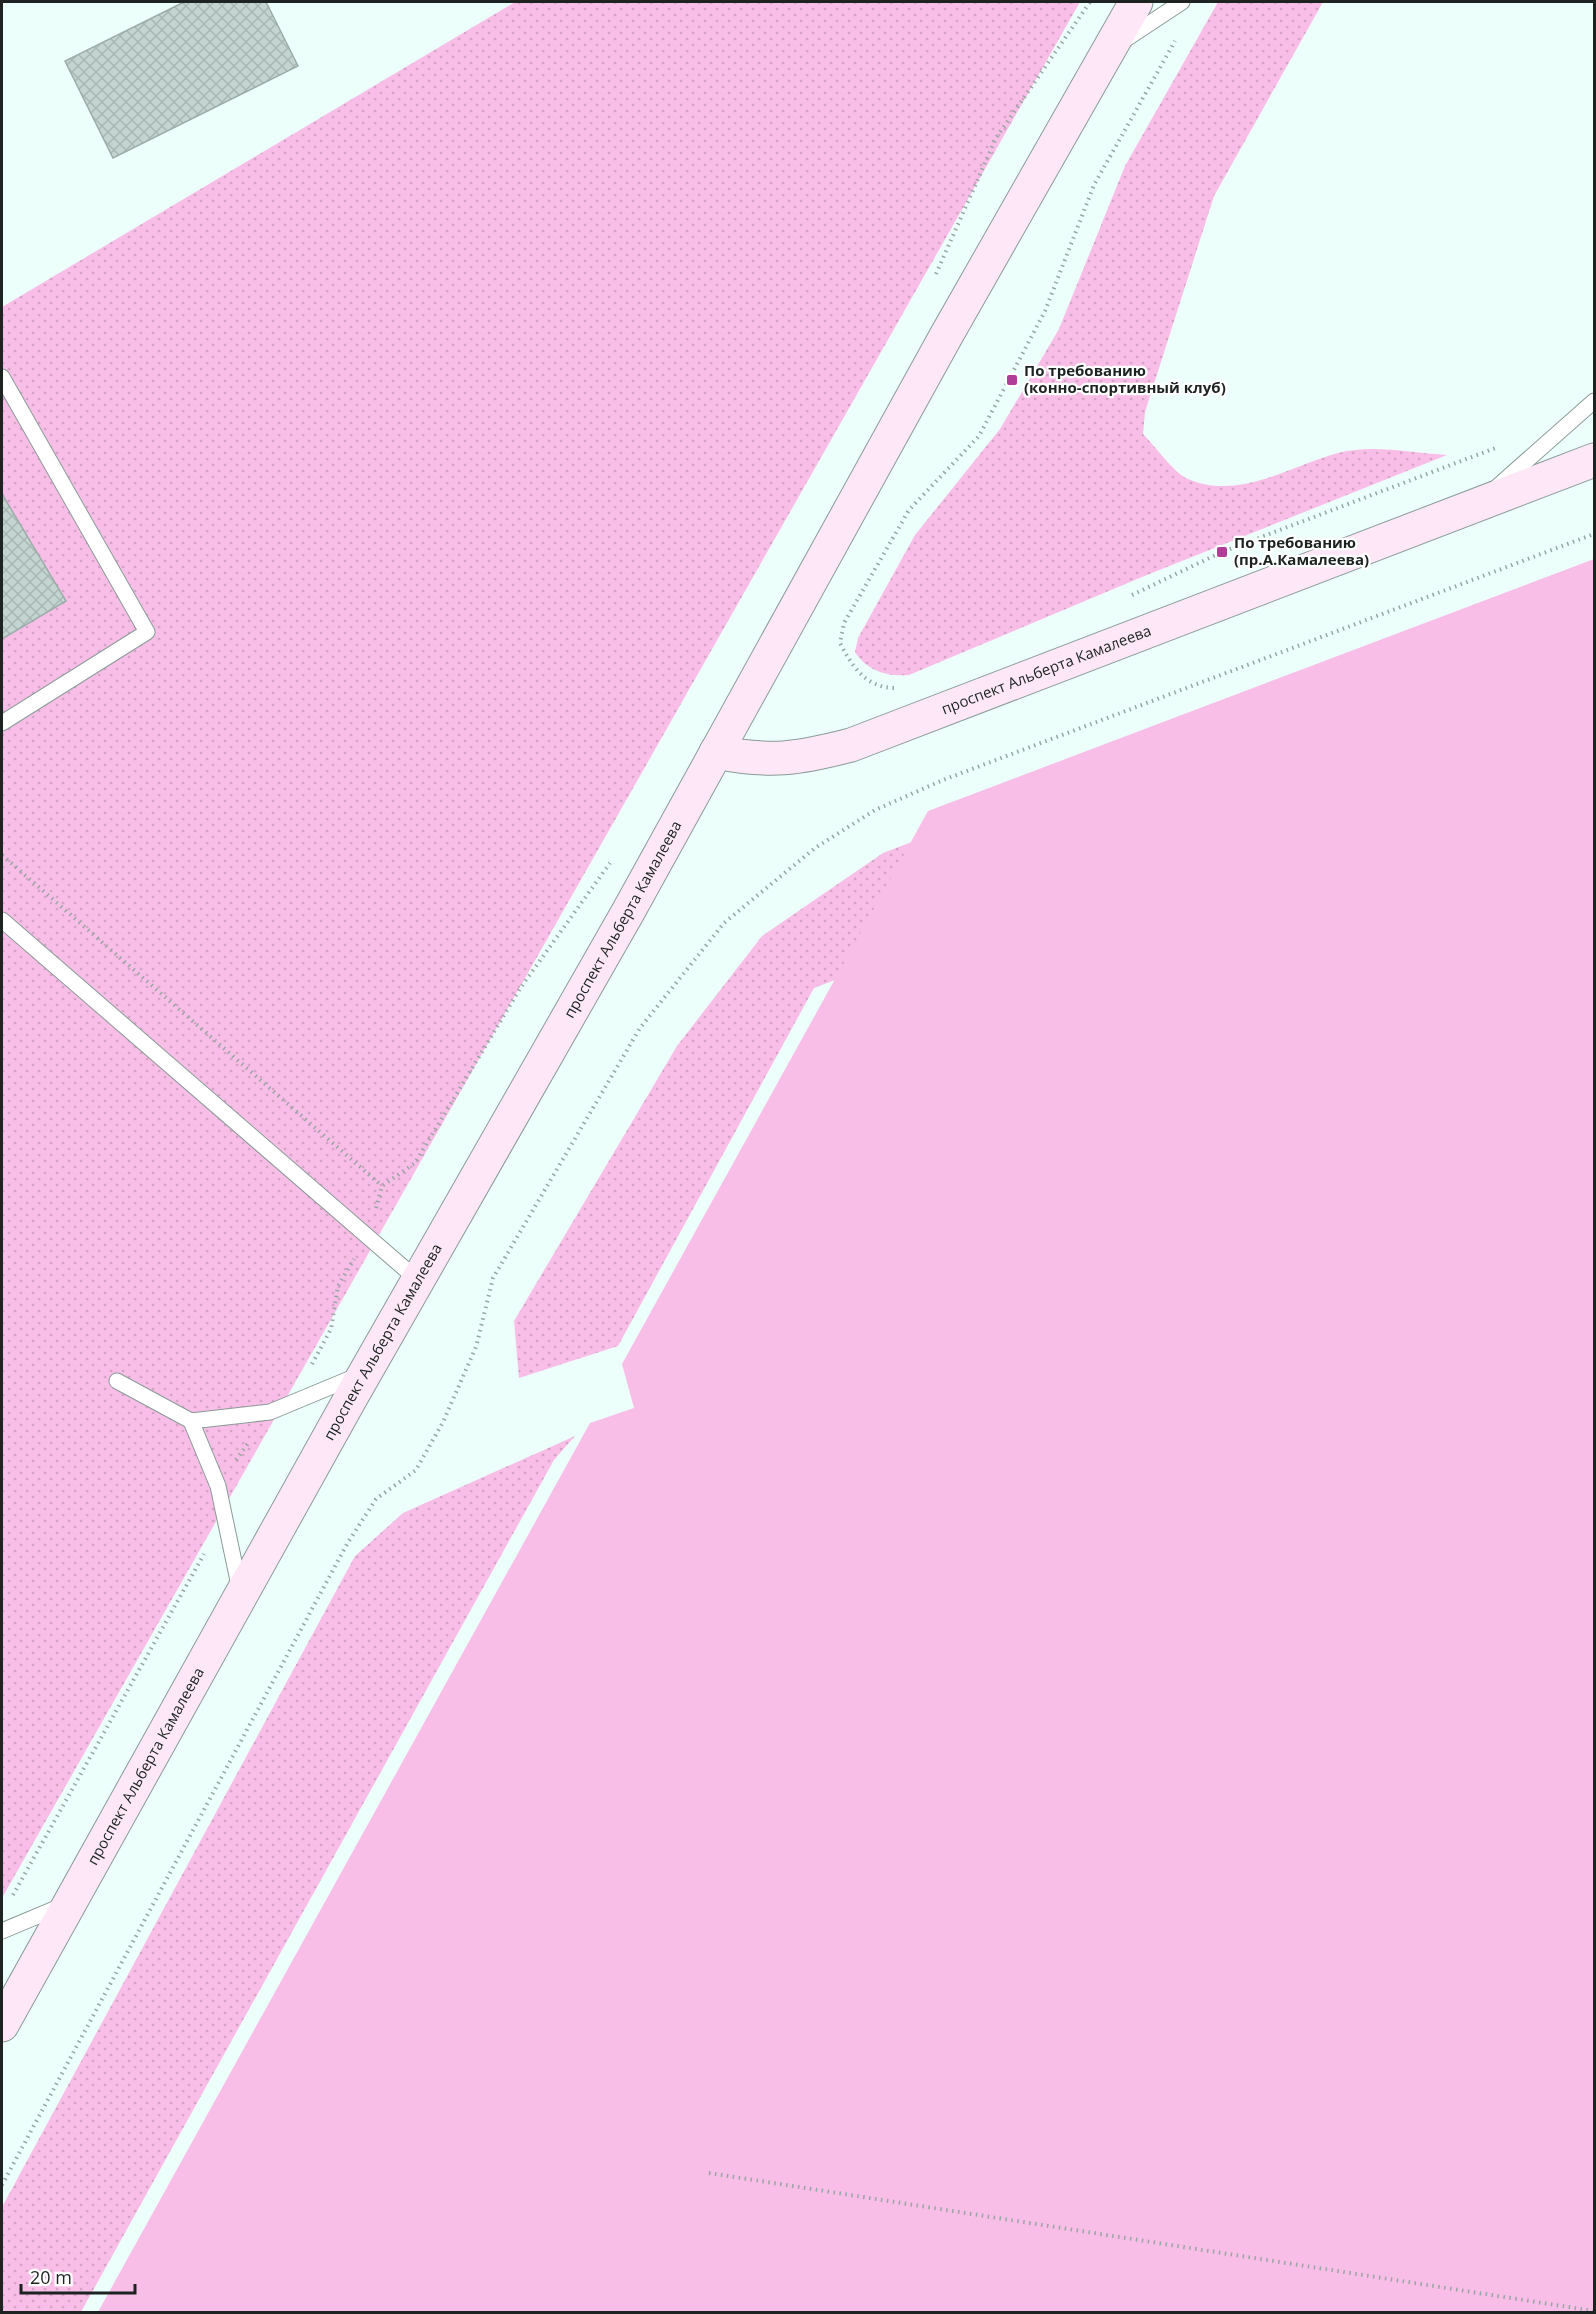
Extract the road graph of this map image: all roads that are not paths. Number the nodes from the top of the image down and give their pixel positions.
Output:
1 (1136, 2) edge
2 (1182, 2) edge
3 (1108, 51) junction
4 (2, 377) edge
5 (1594, 401) edge
6 (1594, 460) edge
7 (1480, 503) junction
8 (2, 723) edge
9 (716, 752) junction
10 (2, 920) edge
11 (419, 1281) junction
12 (367, 1372) junction
13 (117, 1382) dead end
14 (191, 1421) junction
15 (241, 1596) junction
16 (70, 1902) junction
17 (2, 1931) edge
18 (2, 2025) edge

1 - 3 main road
2 - 3 lane
3 - 9 main road
4 - 8 lane
5 - 7 lane
6 - 7 main road, проспект Альберта Камалеева
7 - 9 main road, проспект Альберта Камалеева
9 - 11 main road, проспект Альберта Камалеева
10 - 11 lane
11 - 12 main road, проспект Альберта Камалеева
12 - 14 lane
12 - 15 main road, проспект Альберта Камалеева
13 - 14 lane
14 - 15 lane
15 - 16 main road, проспект Альберта Камалеева
16 - 17 lane
16 - 18 main road, проспект Альберта Камалеева

